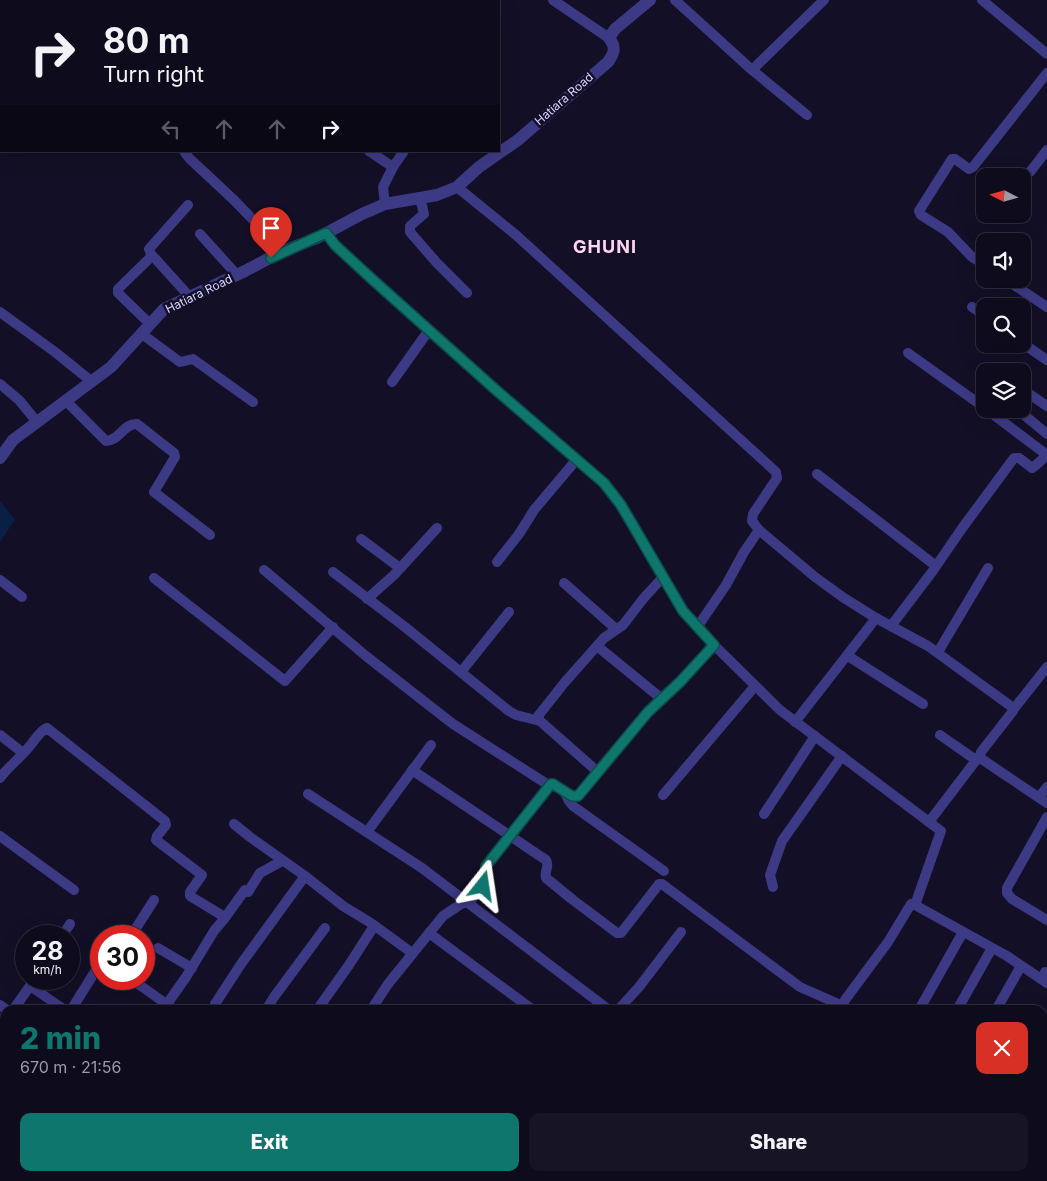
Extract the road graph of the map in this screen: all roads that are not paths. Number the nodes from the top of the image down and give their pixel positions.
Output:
1 (553, 0) edge
2 (650, 0) edge
3 (675, 0) edge
4 (824, 0) edge
5 (982, 0) edge
6 (609, 38) junction
7 (1047, 54) edge
8 (752, 70) junction
9 (1047, 73) edge
10 (807, 114) dead end
11 (1047, 150) edge
12 (185, 152) edge
13 (372, 152) edge
14 (403, 152) edge
15 (393, 166) junction
16 (1031, 171) edge
17 (457, 187) junction
18 (420, 198) junction
19 (385, 204) junction
20 (188, 205) dead end
21 (326, 233) junction
22 (200, 234) dead end
23 (283, 251) junction
24 (152, 256) junction
25 (976, 259) edge
26 (237, 275) junction
27 (1018, 288) edge
28 (467, 293) dead end
29 (189, 296) junction
30 (972, 307) dead end
31 (1047, 307) edge
32 (976, 310) edge
33 (0, 312) edge
34 (146, 329) junction
35 (429, 330) junction
36 (1031, 349) edge
37 (908, 353) dead end
38 (1047, 360) edge
39 (91, 381) junction
40 (392, 382) dead end
41 (0, 384) edge
42 (1031, 395) edge
43 (65, 400) junction
44 (252, 402) dead end
45 (976, 402) edge
46 (1047, 406) edge
47 (997, 418) edge
48 (1028, 418) edge
49 (37, 422) junction
50 (1047, 434) edge
51 (1047, 455) edge
52 (0, 458) edge
53 (577, 459) junction
54 (817, 474) dead end
55 (436, 528) dead end
56 (759, 530) junction
57 (210, 536) dead end
58 (361, 539) dead end
59 (496, 562) dead end
60 (936, 566) junction
61 (400, 568) junction
62 (988, 568) dead end
63 (264, 570) dead end
64 (333, 572) dead end
65 (663, 577) junction
66 (154, 578) dead end
67 (0, 580) edge
68 (564, 583) dead end
69 (22, 597) dead end
70 (367, 599) junction
71 (509, 612) dead end
72 (876, 618) junction
73 (698, 626) junction
74 (891, 626) junction
75 (333, 628) junction
76 (616, 629) junction
77 (714, 645) junction
78 (597, 646) junction
79 (938, 652) junction
80 (848, 656) junction
81 (1047, 667) edge
82 (461, 672) junction
83 (755, 686) junction
84 (662, 699) junction
85 (923, 704) dead end
86 (1013, 710) junction
87 (540, 721) junction
88 (795, 722) junction
89 (0, 735) edge
90 (940, 735) dead end
91 (815, 736) junction
92 (431, 745) dead end
93 (23, 753) junction
94 (842, 756) junction
95 (978, 758) junction
96 (412, 770) junction
97 (598, 772) junction
98 (0, 778) edge
99 (550, 786) junction
100 (1047, 786) edge
101 (565, 793) junction
102 (308, 794) dead end
103 (663, 795) dead end
104 (1043, 800) edge
105 (764, 814) dead end
106 (1047, 817) edge
107 (930, 822) junction
108 (234, 824) dead end
109 (367, 832) junction
110 (0, 836) edge
111 (510, 837) junction
112 (282, 861) junction
113 (664, 871) dead end
114 (305, 876) junction
115 (773, 887) dead end
116 (74, 890) dead end
117 (154, 900) dead end
118 (467, 902) junction
119 (915, 905) junction
120 (224, 919) junction
121 (1047, 920) edge
122 (138, 925) edge
123 (374, 926) junction
124 (325, 928) dead end
125 (681, 932) dead end
126 (963, 932) junction
127 (428, 934) junction
128 (158, 948) dead end
129 (992, 948) junction
130 (412, 953) junction
131 (1021, 966) junction
132 (192, 968) junction
133 (1046, 976) edge
134 (90, 980) edge
135 (26, 990) edge
136 (37, 990) edge
137 (147, 990) edge
138 (215, 1004) dead end
139 (16, 1005) edge
140 (58, 1005) edge
141 (74, 1005) edge
142 (168, 1005) edge
143 (172, 1005) edge
144 (269, 1005) edge
145 (321, 1005) edge
146 (374, 1005) edge
147 (525, 1005) edge
148 (602, 1005) edge
149 (623, 1005) edge
150 (840, 1005) edge
151 (846, 1005) edge
152 (923, 1005) edge
153 (960, 1005) edge
154 (999, 1005) edge

1 - 6 street
2 - 6 street
3 - 8 street
4 - 8 street
5 - 7 street
6 - 17 street, Hatiara Road
8 - 10 street
9 - 25 street
11 - 16 street
12 - 23 street
13 - 15 street
14 - 15 street
15 - 19 street
17 - 18 street, Hatiara Road
17 - 56 street
18 - 19 street, Hatiara Road
18 - 28 street
19 - 21 street, Hatiara Road
20 - 24 street
21 - 23 street, Hatiara Road
21 - 35 street
22 - 26 street
23 - 26 street, Hatiara Road
24 - 29 street
24 - 34 street
26 - 29 street, Hatiara Road
27 - 31 street
29 - 34 street, Hatiara Road
30 - 32 street
33 - 39 street
34 - 39 street, Hatiara Road
34 - 44 street
35 - 40 street
35 - 53 street
36 - 38 street
37 - 45 street
39 - 43 street, Hatiara Road
41 - 49 street
42 - 46 street
43 - 49 street, Hatiara Road
43 - 57 street
47 - 51 street
48 - 50 street
49 - 52 street, Hatiara Road
51 - 60 street
53 - 59 street
53 - 65 street
54 - 60 street
55 - 61 street
56 - 72 street
56 - 73 street
58 - 61 street
60 - 74 street
61 - 70 street
62 - 79 street
63 - 75 street
64 - 70 street
65 - 73 street
65 - 76 street
66 - 75 street
67 - 69 street
68 - 76 street
70 - 82 street
71 - 82 street
72 - 74 street
72 - 80 street
73 - 77 street
74 - 79 street
75 - 99 street
76 - 78 street
77 - 83 street
77 - 84 street
78 - 84 street
78 - 87 street
79 - 86 street
80 - 85 street
80 - 88 street
81 - 86 street
82 - 87 street
83 - 88 street
83 - 103 street
84 - 97 street
86 - 95 street
87 - 97 street
88 - 91 street
89 - 93 street
90 - 95 street
91 - 94 street
91 - 105 street
92 - 96 street
93 - 98 street
93 - 120 street
94 - 107 street
94 - 115 street
95 - 104 street
95 - 107 street
96 - 109 street
96 - 111 street
97 - 101 street
99 - 101 street
99 - 111 street
100 - 104 street
101 - 113 street
102 - 109 street
106 - 121 street
107 - 119 street
108 - 112 street
109 - 118 street
110 - 116 street
111 - 118 street
111 - 150 street
112 - 114 street
112 - 120 street
114 - 123 street
114 - 138 street
117 - 122 street
118 - 127 street
118 - 148 street
119 - 126 street
119 - 151 street
120 - 132 street
123 - 130 street
123 - 145 street
124 - 144 street
125 - 149 street
126 - 129 street
126 - 152 street
127 - 130 street
127 - 147 street
128 - 132 street
129 - 131 street
129 - 153 street
130 - 146 street
131 - 133 street
131 - 154 street
132 - 143 street
134 - 141 street
135 - 139 street
136 - 140 street
137 - 142 street

